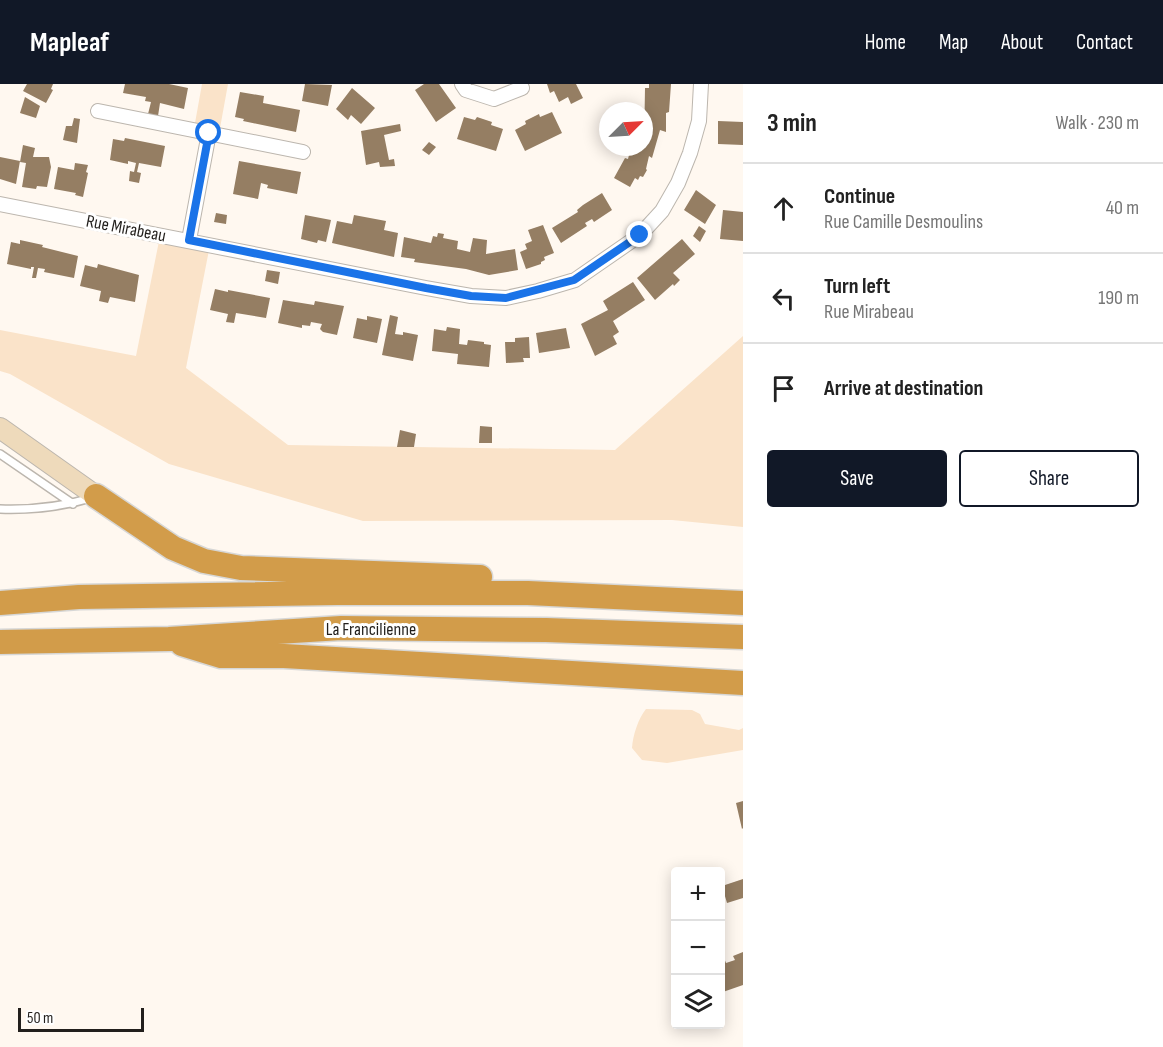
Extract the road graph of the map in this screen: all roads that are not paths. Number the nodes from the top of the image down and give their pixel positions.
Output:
1 (462, 84) edge
2 (701, 84) edge
3 (522, 88) dead end
4 (98, 111) dead end
5 (209, 133) junction
6 (303, 152) dead end
7 (0, 204) edge
8 (189, 240) junction
9 (0, 428) edge
10 (0, 454) edge
11 (96, 496) junction
12 (73, 504) junction
13 (0, 509) edge
14 (528, 593) junction
15 (0, 603) edge
16 (743, 603) edge
17 (743, 637) edge
18 (169, 639) junction
19 (0, 642) edge
20 (743, 683) edge

1 - 3 street
2 - 8 street, Rue Mirabeau
4 - 5 street
5 - 6 street
5 - 8 street
7 - 8 street, Rue Mirabeau
9 - 11 main road
10 - 12 lane
11 - 12 lane
11 - 14 highway
12 - 13 lane
14 - 15 highway, La Francilienne
14 - 16 highway, La Francilienne
17 - 18 highway, La Francilienne
18 - 19 highway, La Francilienne
18 - 20 highway

